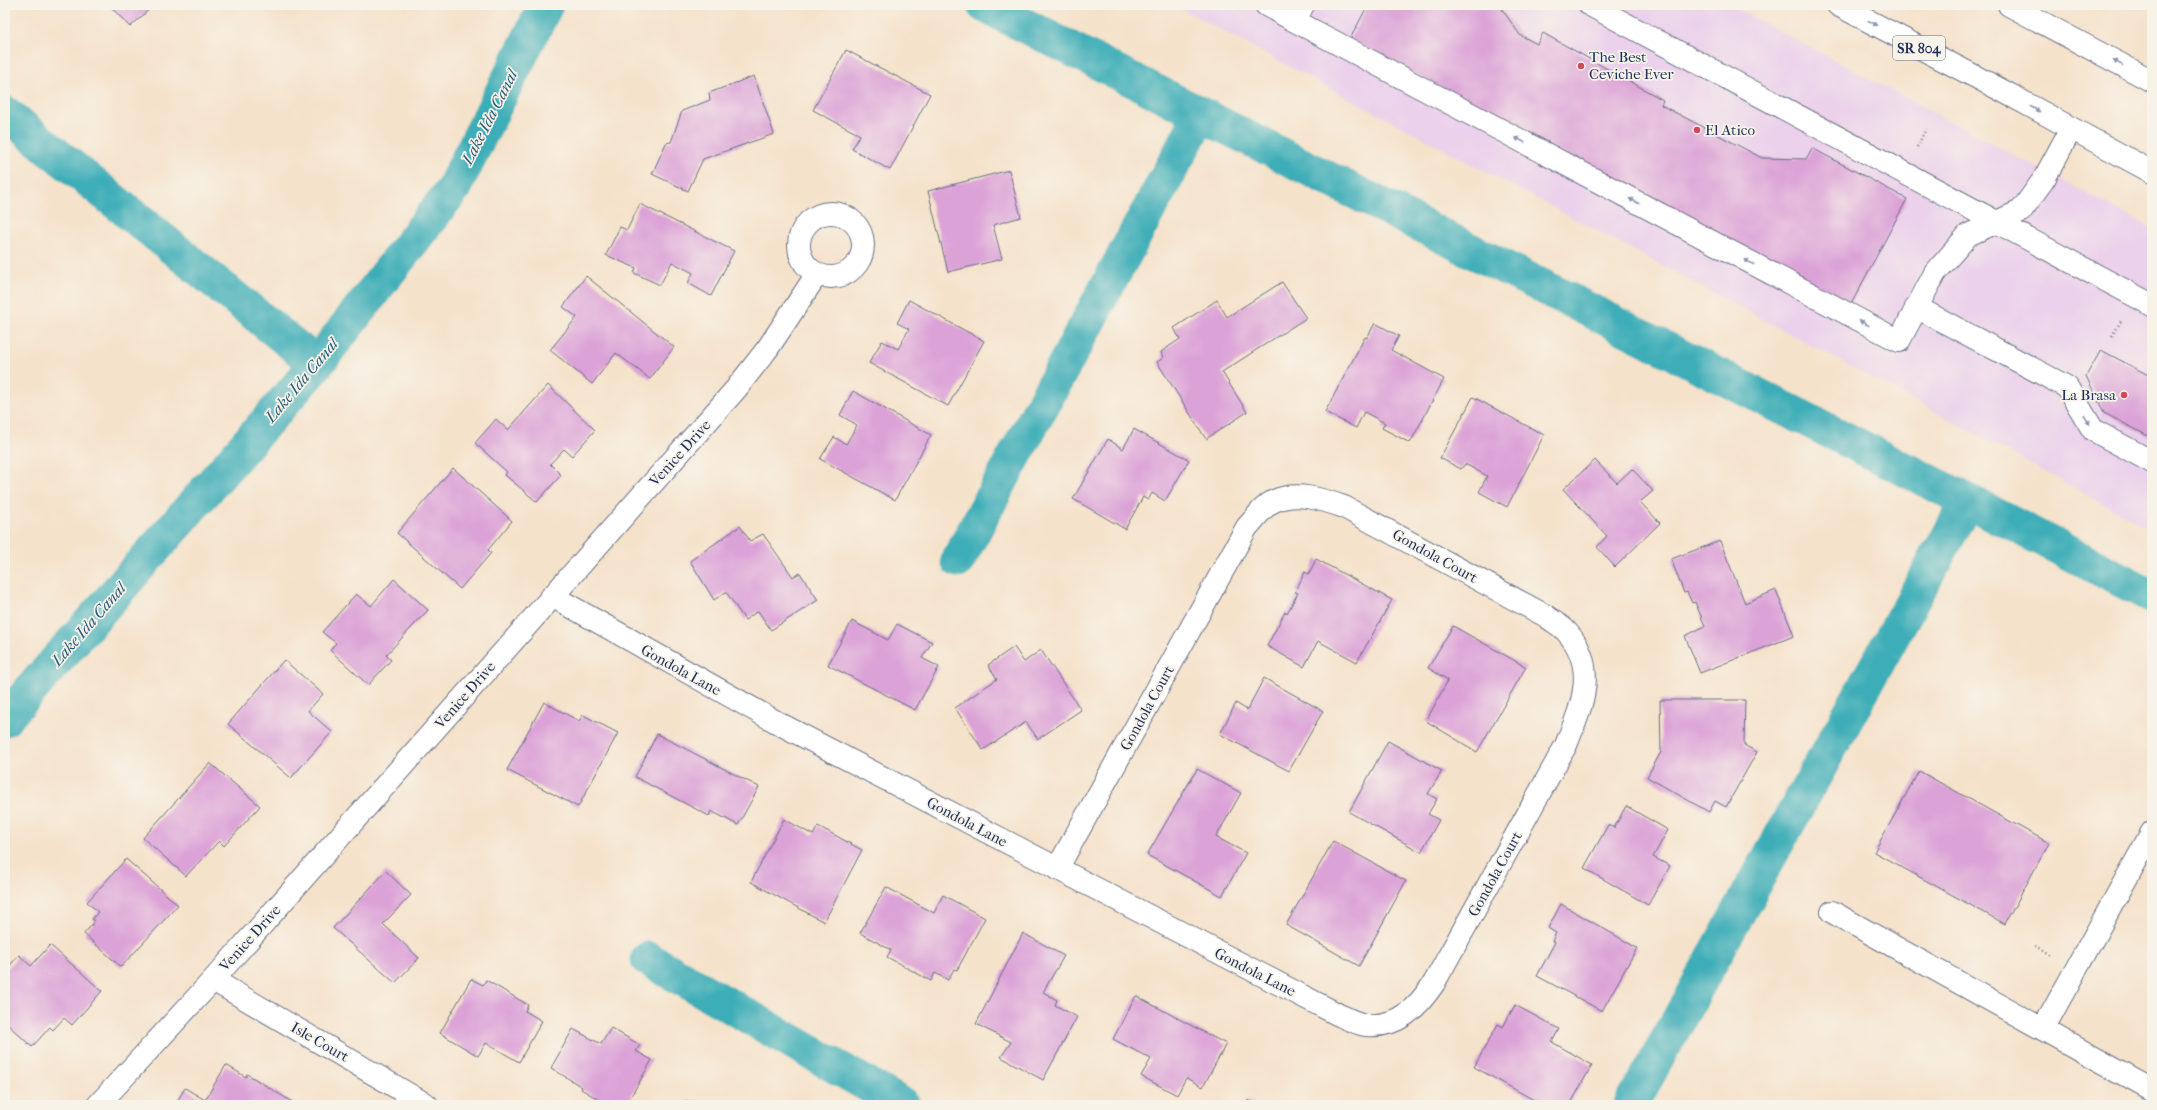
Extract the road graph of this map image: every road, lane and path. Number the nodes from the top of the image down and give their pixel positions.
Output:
1 (1266, 5) edge
2 (1590, 5) edge
3 (1838, 5) edge
4 (2008, 5) edge
5 (1299, 13) edge
6 (2152, 81) edge
7 (2071, 129) junction
8 (1926, 130) dead end
9 (1916, 148) dead end
10 (2152, 172) edge
11 (1998, 223) junction
12 (816, 274) dead end
13 (2152, 305) edge
14 (1916, 307) junction
15 (2123, 317) dead end
16 (2112, 336) dead end
17 (2152, 462) edge
18 (552, 596) junction
19 (2152, 832) edge
20 (1057, 869) junction
21 (1832, 912) dead end
22 (2035, 946) dead end
23 (2054, 957) dead end
24 (213, 980) junction
25 (1391, 1024) joint
26 (2043, 1030) junction
27 (2152, 1090) edge
28 (98, 1105) edge
29 (427, 1105) edge

1 - 5 street
2 - 11 street
3 -> 7 street, SR 804
6 -> 4 street
14 -> 5 street
7 - 10 street, SR 804
7 - 11 street
8 - 9 path
11 - 13 street
11 - 14 street
12 - 18 street, Venice Drive
14 -> 17 street
15 - 16 path
18 - 20 street, Gondola Lane
18 - 24 street, Venice Drive
19 - 26 street
20 - 25 street, Gondola Lane
20 - 25 street, Gondola Court
21 - 26 street
22 - 23 path
24 - 28 street, Venice Drive
24 - 29 street, Isle Court
26 - 27 street

